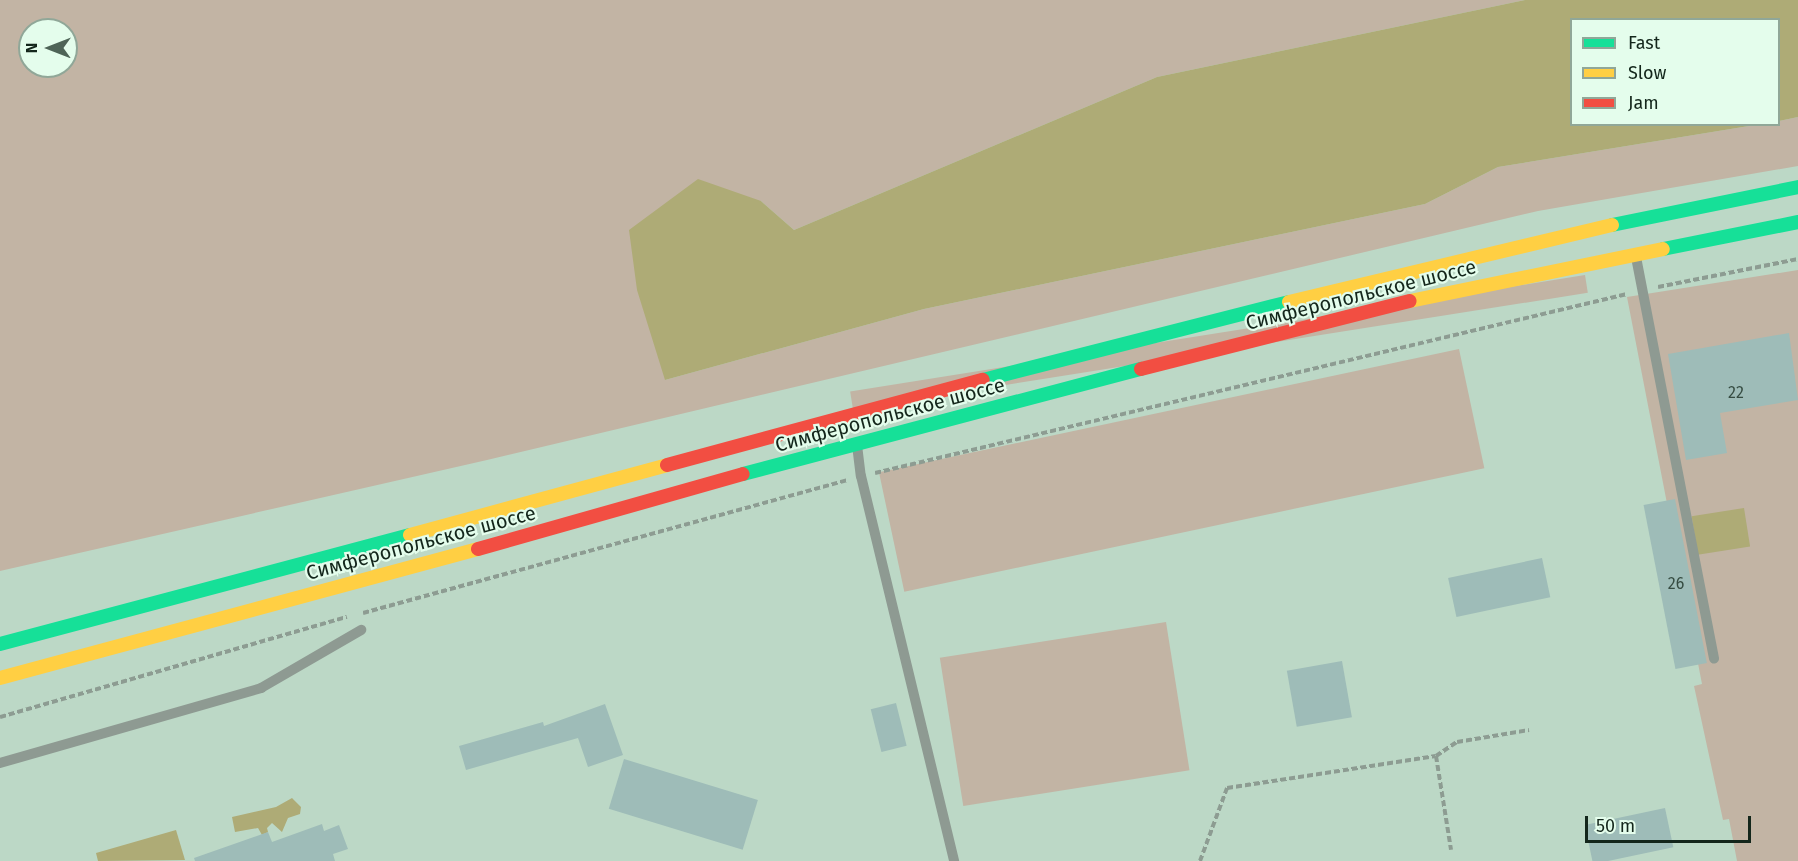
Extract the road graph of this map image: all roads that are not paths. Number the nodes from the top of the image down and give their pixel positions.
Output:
1 (1798, 187) edge
2 (1798, 222) edge
3 (1636, 254) junction
4 (857, 442) junction
5 (361, 630) dead end
6 (0, 644) edge
7 (1714, 659) dead end
8 (0, 678) edge
9 (0, 763) edge
10 (954, 861) edge

1 - 6 main road, Симферопольское шоссе
2 - 3 main road, Симферопольское шоссе
3 - 4 main road, Симферопольское шоссе
3 - 7 lane
4 - 8 main road, Симферопольское шоссе
4 - 10 lane
5 - 9 lane

